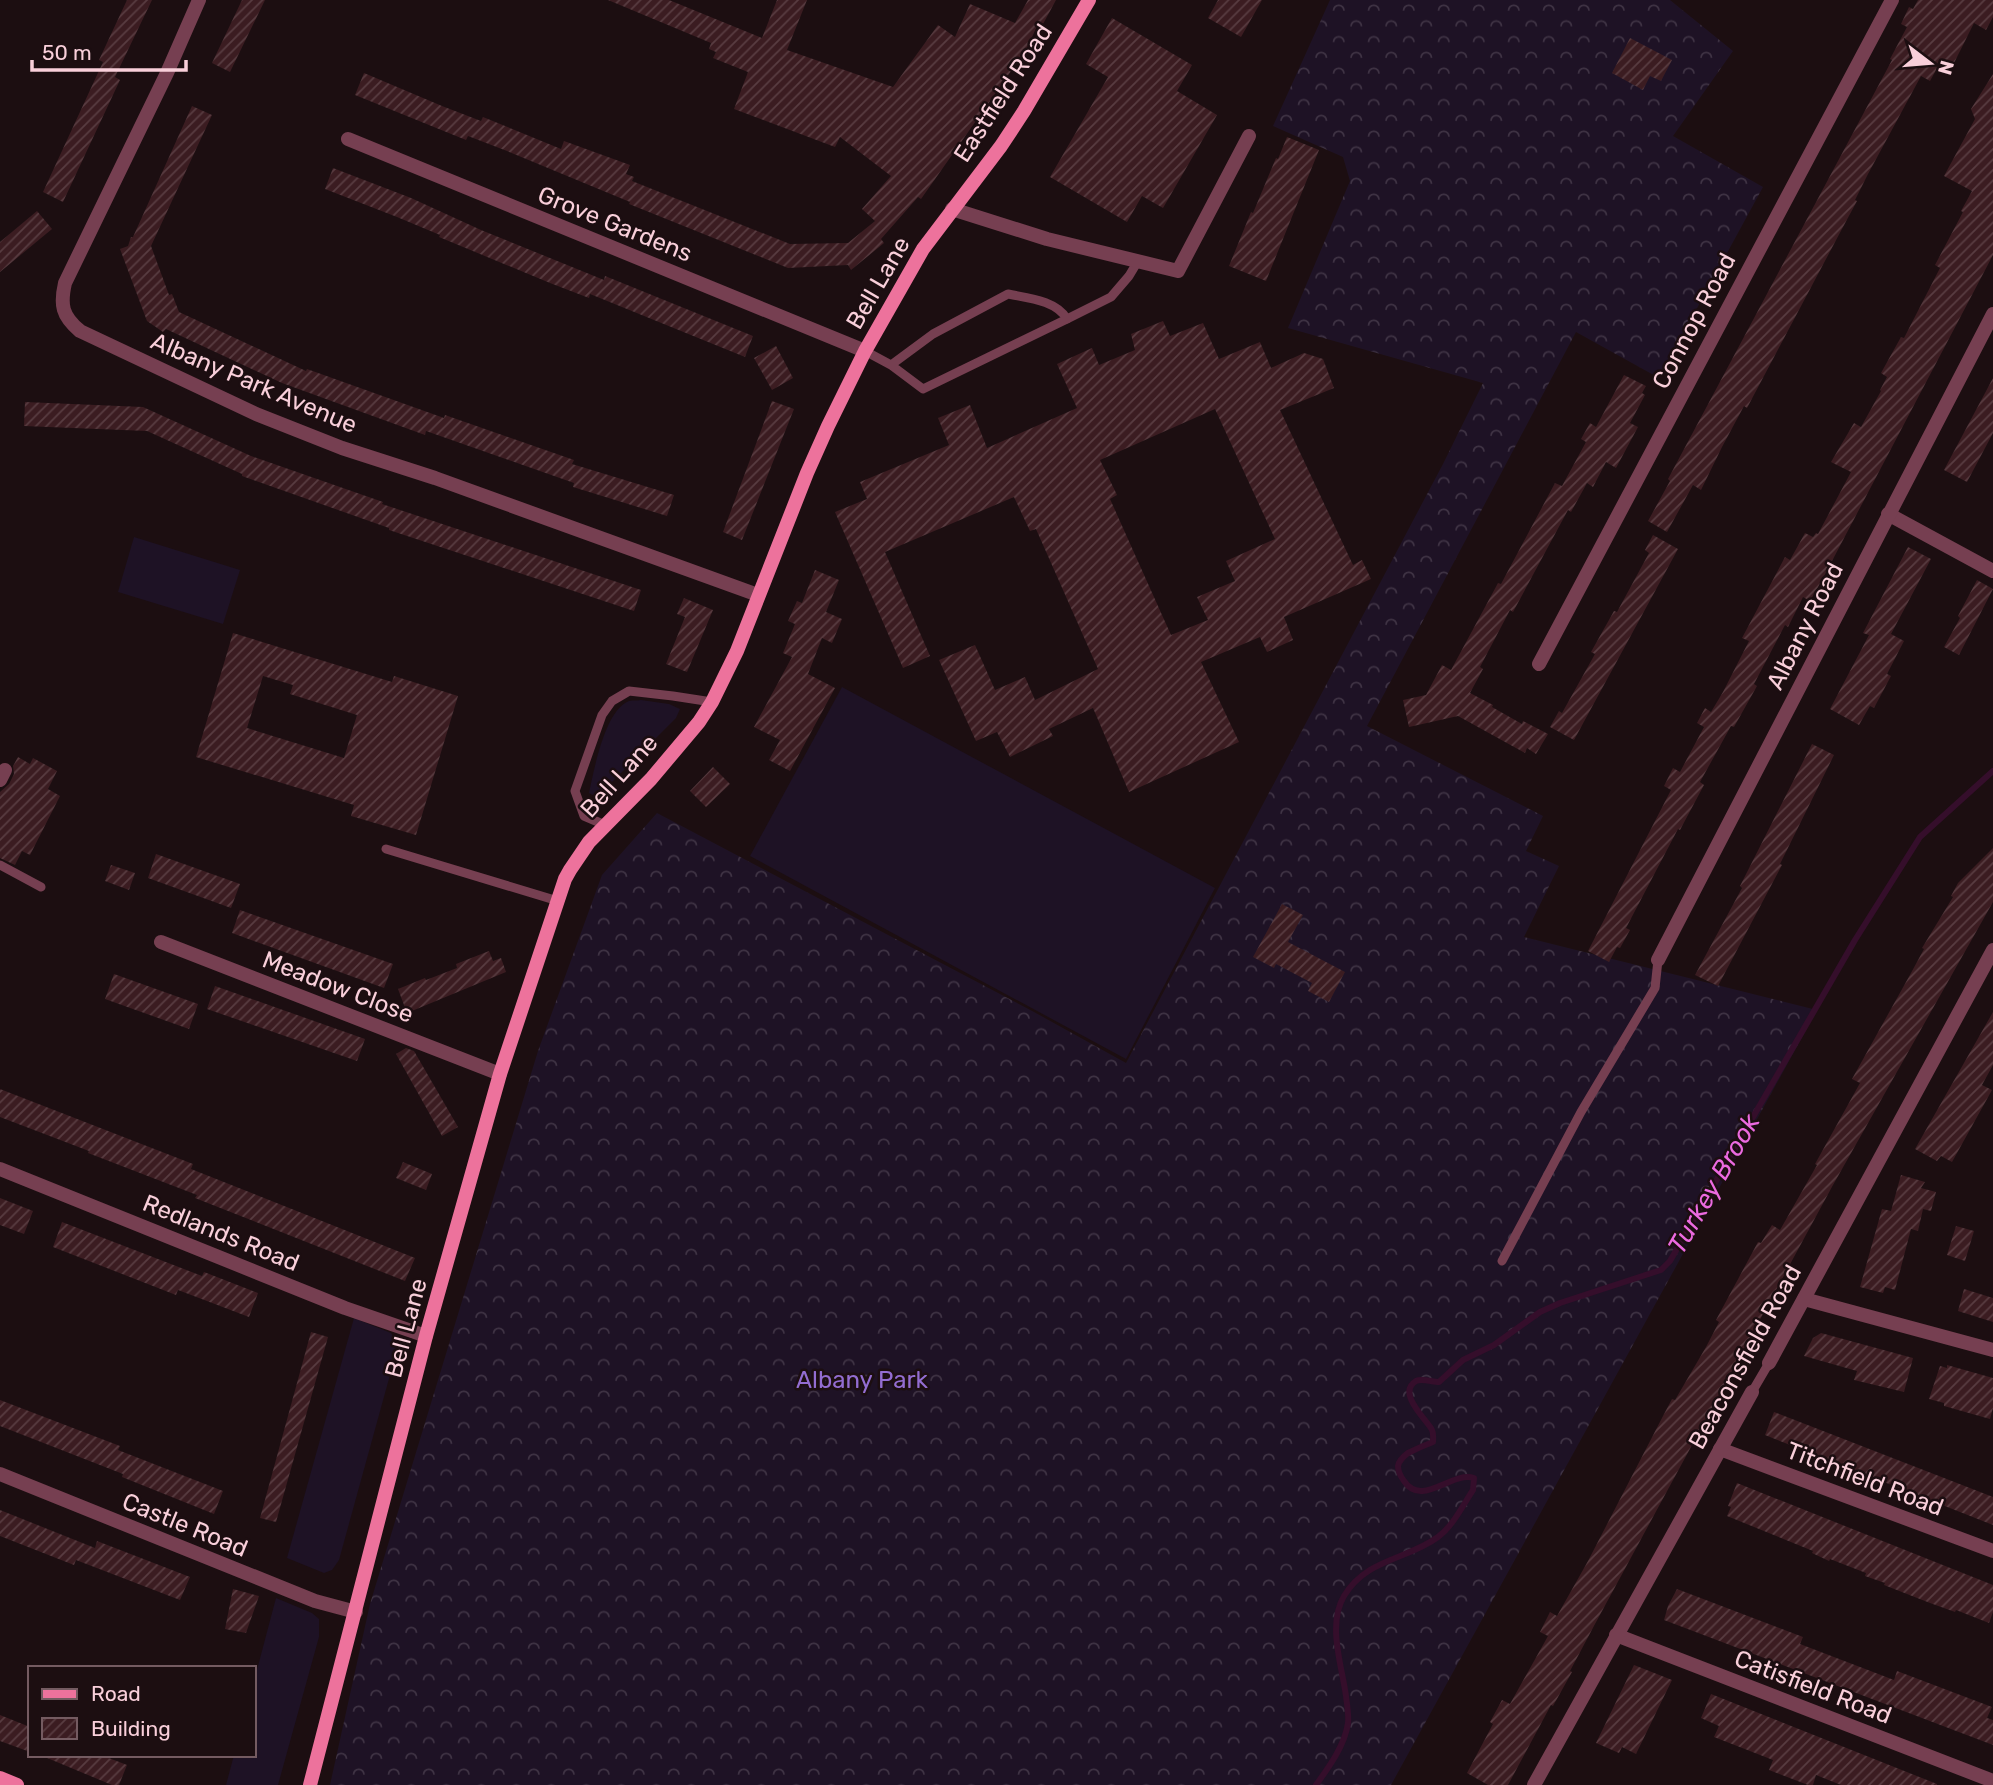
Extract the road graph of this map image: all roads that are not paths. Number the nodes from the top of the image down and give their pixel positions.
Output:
1 (199, 0) edge
2 (1089, 0) edge
3 (1892, 0) edge
4 (1249, 136) dead end
5 (348, 139) dead end
6 (952, 209) junction
7 (1138, 261) junction
8 (1993, 314) edge
9 (1067, 319) junction
10 (866, 351) junction
11 (891, 365) junction
12 (1888, 514) junction
13 (1993, 572) edge
14 (758, 595) junction
15 (1539, 664) dead end
16 (712, 702) junction
17 (605, 825) junction
18 (386, 849) dead end
19 (0, 865) edge
20 (41, 887) dead end
21 (558, 901) junction
22 (161, 942) dead end
23 (1993, 950) edge
24 (1658, 960) joint
25 (500, 1074) junction
26 (0, 1169) edge
27 (1502, 1261) dead end
28 (1804, 1300) junction
29 (426, 1336) junction
30 (1993, 1350) edge
31 (1769, 1363) joint
32 (1752, 1392) joint
33 (1720, 1449) junction
34 (0, 1474) edge
35 (1993, 1551) edge
36 (356, 1612) junction
37 (1616, 1635) junction
38 (0, 1778) edge
39 (1993, 1781) edge
40 (17, 1785) edge
41 (310, 1785) edge
42 (1534, 1785) edge

1 - 14 street, Albany Park Avenue
2 - 6 street, Eastfield Road
3 - 15 street, Connop Road
4 - 7 street
5 - 10 street, Grove Gardens
6 - 7 street
6 - 10 street, Bell Lane
7 - 9 lane
8 - 12 street, Albany Road
9 - 11 lane
9 - 11 lane
10 - 11 lane
10 - 14 street, Bell Lane
12 - 13 street
12 - 24 street, Albany Road
14 - 16 street, Bell Lane
16 - 17 street, Bell Lane
16 - 17 lane
17 - 21 street, Bell Lane
18 - 21 lane
19 - 20 lane
21 - 25 street, Bell Lane
22 - 25 street, Meadow Close
23 - 28 street, Beaconsfield Road
24 - 27 lane
25 - 29 street, Bell Lane
26 - 29 street, Redlands Road
28 - 30 street
28 - 31 street, Beaconsfield Road
29 - 36 street, Bell Lane
31 - 32 lane, Beaconsfield Road
32 - 33 street, Beaconsfield Road
33 - 35 street, Titchfield Road
33 - 37 street, Beaconsfield Road
34 - 36 street, Castle Road
36 - 41 street, Bell Lane
37 - 39 street, Catisfield Road
37 - 42 street, Beaconsfield Road
38 - 40 street

